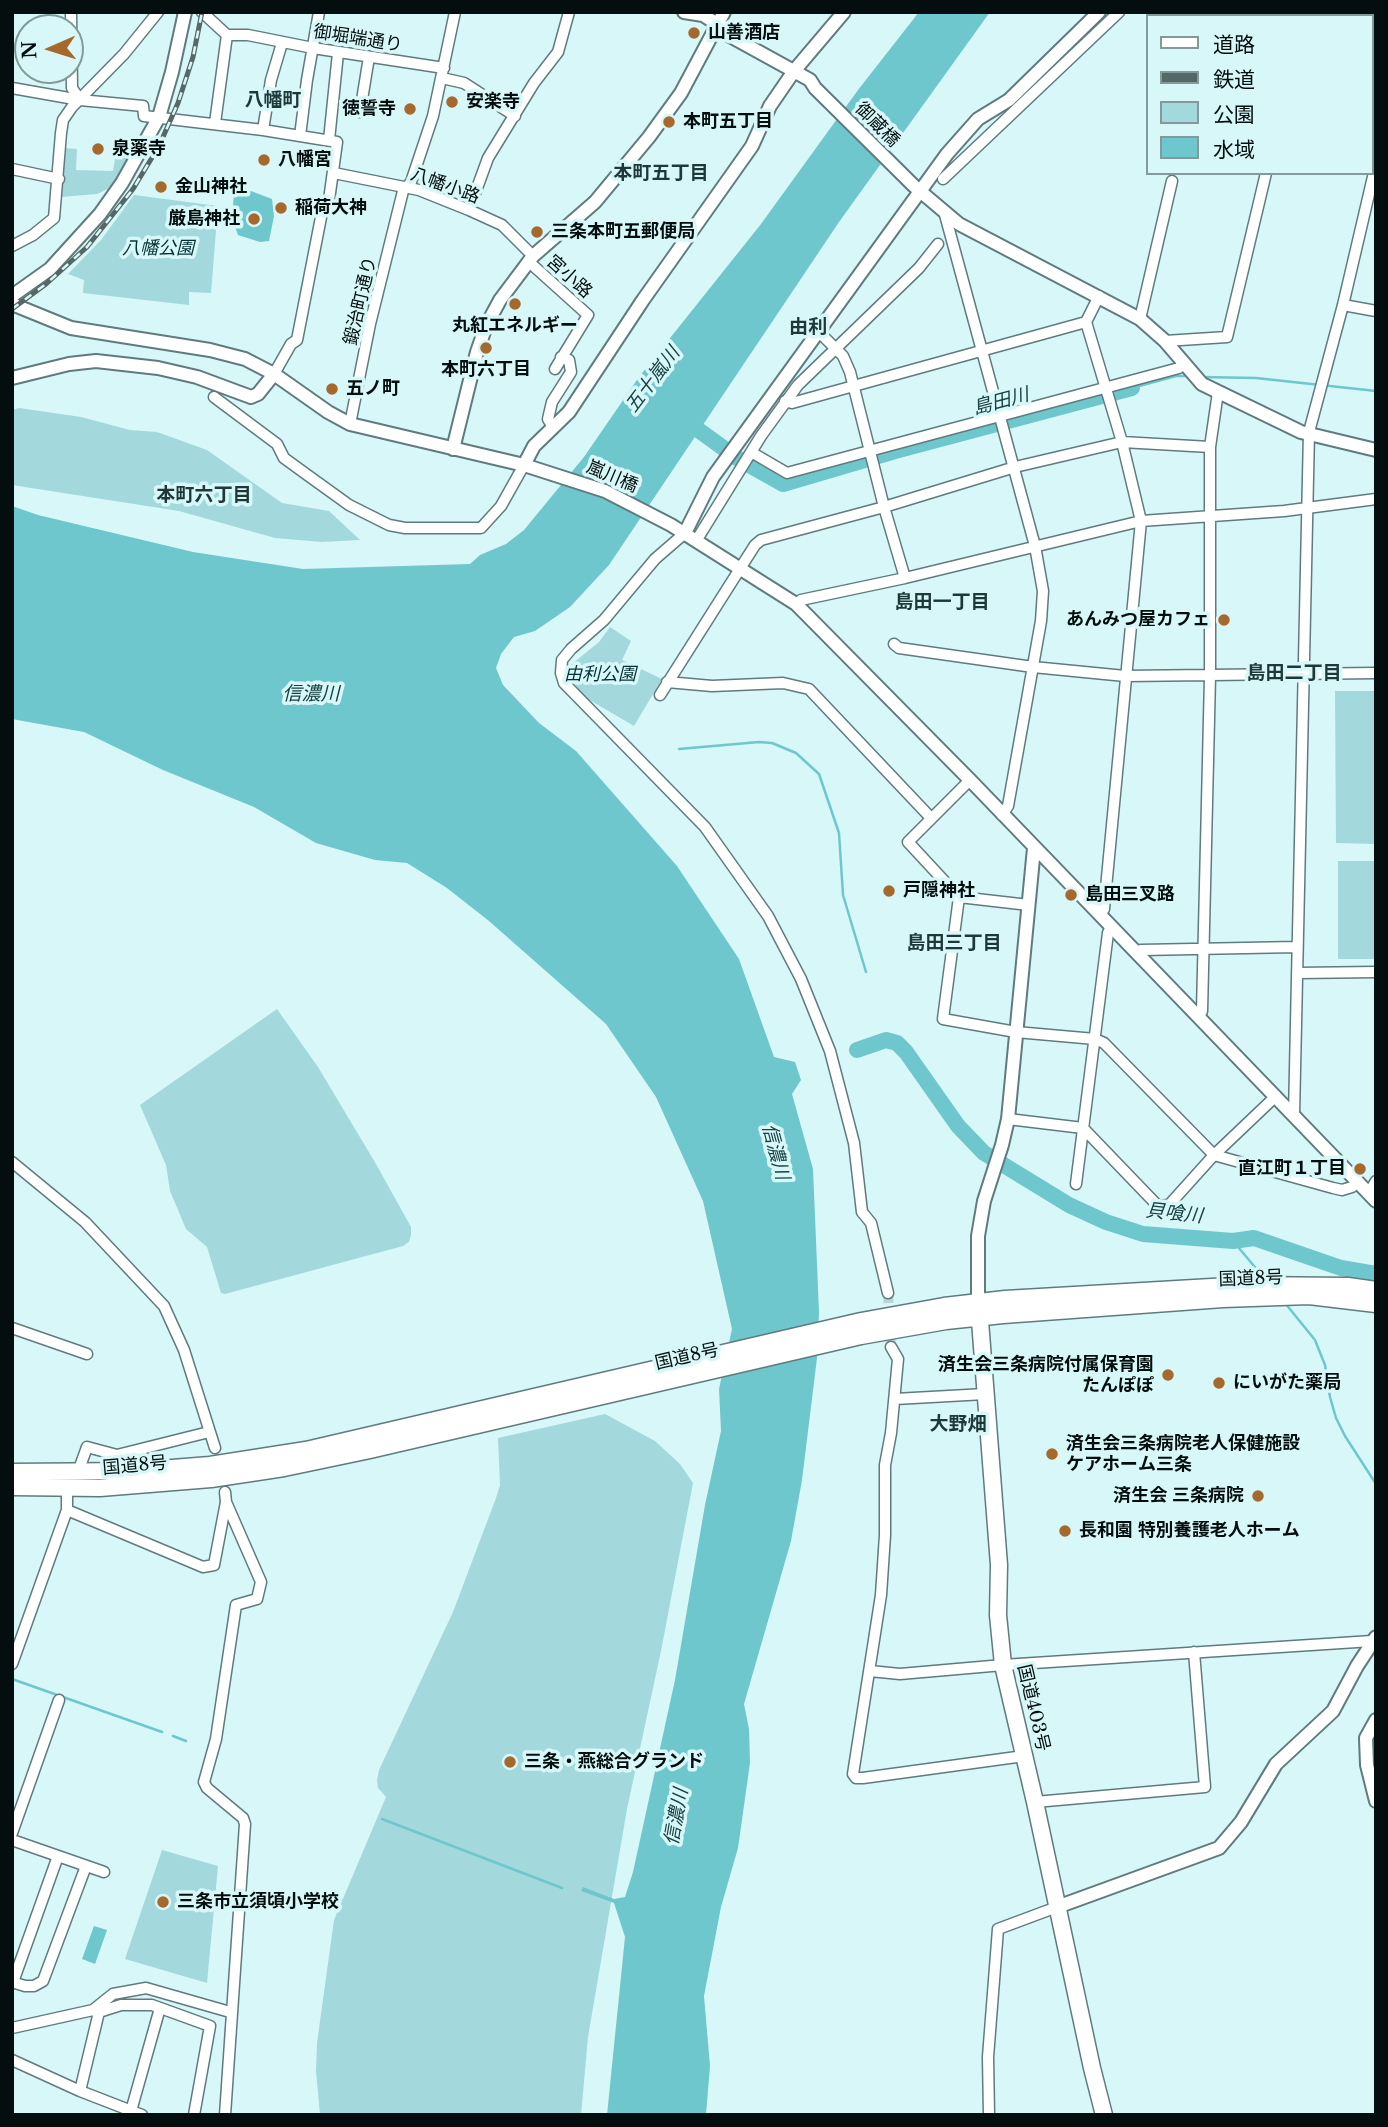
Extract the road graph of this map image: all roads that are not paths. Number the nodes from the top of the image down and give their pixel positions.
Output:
1 (71, 12) edge
2 (158, 12) edge
3 (185, 12) edge
4 (319, 12) edge
5 (455, 12) edge
6 (569, 12) edge
7 (684, 12) edge
8 (723, 12) edge
9 (842, 12) edge
10 (1099, 12) edge
11 (1119, 12) edge
12 (205, 14) edge
13 (717, 26) junction
14 (227, 35) junction
15 (282, 43) junction
16 (313, 48) junction
17 (338, 53) junction
18 (369, 57) junction
19 (794, 71) junction
20 (443, 73) junction
21 (12, 88) edge
22 (79, 100) junction
23 (360, 112) dead end
24 (515, 116) junction
25 (159, 117) junction
26 (215, 124) junction
27 (263, 130) junction
28 (300, 136) junction
29 (329, 140) junction
30 (12, 169) edge
31 (334, 173) junction
32 (1266, 175) edge
33 (1373, 175) edge
34 (58, 178) junction
35 (943, 179) dead end
36 (1172, 181) dead end
37 (407, 187) junction
38 (917, 189) junction
39 (469, 210) junction
40 (944, 211) junction
41 (938, 244) dead end
42 (12, 246) edge
43 (531, 259) junction
44 (12, 296) edge
45 (1099, 296) junction
46 (12, 304) edge
47 (1343, 304) junction
48 (1376, 311) edge
49 (1140, 319) junction
50 (1086, 322) junction
51 (818, 331) junction
52 (1166, 341) junction
53 (836, 347) junction
54 (982, 351) junction
55 (561, 357) junction
56 (1183, 362) junction
57 (555, 369) dead end
58 (274, 374) junction
59 (12, 378) edge
60 (855, 385) junction
61 (1105, 388) junction
62 (1218, 392) junction
63 (214, 397) dead end
64 (785, 401) junction
65 (1002, 421) junction
66 (350, 424) junction
67 (553, 427) junction
68 (1309, 432) junction
69 (1122, 442) junction
70 (1210, 447) junction
71 (453, 449) junction
72 (1376, 450) edge
73 (751, 452) junction
74 (872, 452) junction
75 (530, 467) junction
76 (1015, 467) junction
77 (1376, 499) edge
78 (884, 507) junction
79 (1307, 508) junction
80 (1211, 517) junction
81 (1141, 521) junction
82 (685, 533) junction
83 (696, 541) junction
84 (1035, 546) junction
85 (740, 569) junction
86 (905, 578) junction
87 (796, 604) junction
88 (894, 644) dead end
89 (1033, 667) junction
90 (1376, 673) edge
91 (1303, 674) junction
92 (1125, 676) junction
93 (1210, 677) junction
94 (667, 682) junction
95 (660, 695) dead end
96 (970, 780) junction
97 (1002, 815) junction
98 (931, 818) junction
99 (1034, 848) junction
100 (959, 897) junction
101 (1029, 905) junction
102 (1100, 915) junction
103 (1111, 927) junction
104 (1297, 947) junction
105 (1203, 949) junction
106 (1135, 952) junction
107 (1376, 972) edge
108 (1297, 973) junction
109 (1199, 1017) junction
110 (1016, 1032) junction
111 (1095, 1039) junction
112 (1276, 1096) junction
113 (1294, 1115) junction
114 (1007, 1119) junction
115 (1083, 1128) junction
116 (1214, 1155) junction
117 (12, 1162) edge
118 (1358, 1181) junction
119 (1376, 1181) edge
120 (1076, 1184) dead end
121 (1372, 1197) edge
122 (1307, 1290) junction
123 (1376, 1290) edge
124 (888, 1293) tunnel mouth
125 (1376, 1304) edge
126 (979, 1310) junction
127 (12, 1328) edge
128 (891, 1347) tunnel mouth
129 (87, 1354) dead end
130 (985, 1394) junction
131 (895, 1399) junction
132 (209, 1432) junction
133 (215, 1448) dead end
134 (262, 1464) junction
135 (17, 1470) edge
136 (78, 1472) junction
137 (12, 1487) edge
138 (67, 1488) junction
139 (67, 1510) junction
140 (1374, 1639) edge
141 (1194, 1652) junction
142 (12, 1664) edge
143 (1003, 1665) junction
144 (870, 1671) junction
145 (59, 1700) dead end
146 (1376, 1720) edge
147 (1024, 1756) junction
148 (1376, 1801) edge
149 (1035, 1802) junction
150 (12, 1833) edge
151 (12, 1840) edge
152 (58, 1856) junction
153 (86, 1866) junction
154 (104, 1872) dead end
155 (1057, 1908) junction
156 (12, 1982) edge
157 (160, 2008) junction
158 (96, 2011) junction
159 (230, 2011) junction
160 (12, 2028) edge
161 (12, 2060) edge
162 (80, 2091) junction
163 (137, 2113) edge
164 (194, 2115) edge
165 (225, 2115) edge
166 (989, 2115) edge
167 (1104, 2115) edge

1 - 22 street
2 - 22 street
3 - 25 street
4 - 16 street
5 - 20 street, 鍛治町通り
6 - 24 street
7 - 13 street, 御蔵橋
8 - 13 street
9 - 19 street
10 - 38 street
11 - 35 street
12 - 14 street
13 - 19 street, 御蔵橋
13 - 43 street
14 - 15 street, 御堀端通り
14 - 26 street
15 - 16 street, 御堀端通り
15 - 27 street
16 - 17 street, 御堀端通り
16 - 28 street
17 - 18 street, 御堀端通り
17 - 29 street
18 - 20 street, 御堀端通り
18 - 23 street
19 - 38 street, 御蔵橋
19 - 67 street
20 - 24 street, 御堀端通り
20 - 37 street, 鍛治町通り
21 - 22 street
22 - 25 street
22 - 34 street
24 - 39 street
25 - 26 street
25 - 44 street
26 - 27 street
27 - 28 street
28 - 29 street
29 - 31 street
30 - 34 street
31 - 37 street, 八幡小路
31 - 58 street
32 - 52 street
33 - 47 street
34 - 42 street
36 - 49 street
37 - 39 street, 八幡小路
37 - 66 street, 鍛治町通り
38 - 40 street, 御蔵橋
38 - 51 street
39 - 43 street, 八幡小路
40 - 45 street, 御蔵橋
40 - 54 street
41 - 53 street
43 - 55 street, 宮小路
43 - 71 street
45 - 49 street, 御蔵橋
45 - 50 street
46 - 58 street, 嵐川橋
47 - 48 street
47 - 68 street
49 - 52 street, 御蔵橋
50 - 54 street
50 - 61 street
51 - 53 street
51 - 82 street
52 - 56 street, 御蔵橋
53 - 60 street
53 - 64 street
54 - 60 street
54 - 65 street
55 - 57 street
55 - 67 street
56 - 61 street
56 - 62 street, 御蔵橋
58 - 59 street
58 - 66 street, 嵐川橋
60 - 64 street
60 - 74 street
61 - 65 street
61 - 69 street
62 - 68 street, 御蔵橋
62 - 70 street
63 - 75 street
64 - 73 street
65 - 74 street
65 - 76 street
66 - 71 street, 嵐川橋
67 - 75 street
68 - 72 street, 御蔵橋
68 - 79 street
69 - 70 street
69 - 76 street
69 - 81 street
70 - 80 street
71 - 75 street, 嵐川橋
73 - 74 street
73 - 83 street
74 - 78 street
75 - 82 street, 嵐川橋
76 - 78 street
76 - 84 street
77 - 79 street
78 - 85 street
78 - 86 street
79 - 80 street
79 - 91 street
80 - 81 street
80 - 93 street
81 - 84 street
81 - 92 street
82 - 83 street, 嵐川橋
82 - 124 street
83 - 85 street, 嵐川橋
84 - 86 street
84 - 89 street
85 - 87 street, 嵐川橋
85 - 94 street
86 - 87 street
87 - 96 street, 嵐川橋
88 - 89 street
89 - 92 street
89 - 97 street
90 - 91 street
91 - 93 street
91 - 104 street
92 - 93 street
92 - 102 street
93 - 105 street
94 - 95 street
94 - 98 street
96 - 97 street, 嵐川橋
96 - 98 street
97 - 99 street, 嵐川橋
98 - 100 street
99 - 101 street
99 - 102 street, 嵐川橋
100 - 101 street
100 - 110 street
101 - 110 street
102 - 103 street, 嵐川橋
103 - 106 street, 嵐川橋
103 - 111 street
104 - 105 street
104 - 108 street
105 - 106 street
105 - 109 street
106 - 109 street, 嵐川橋
107 - 108 street
108 - 113 street
109 - 112 street, 嵐川橋
110 - 111 street
110 - 114 street
111 - 115 street
111 - 116 street
112 - 113 street, 嵐川橋
112 - 116 street
113 - 118 street, 嵐川橋
114 - 115 street
114 - 126 street
115 - 116 street
115 - 120 street
116 - 118 street
117 - 132 street
118 - 121 street, 嵐川橋
119 - 121 street
122 - 123 highway, 国道8号
122 - 125 highway, 国道8号
122 - 126 highway, 国道8号
126 - 130 highway, 国道403号
126 - 134 highway, 国道8号
127 - 129 street
128 - 131 street
130 - 131 street
130 - 143 highway, 国道403号
131 - 144 street
132 - 133 street
132 - 136 street
134 - 136 highway, 国道8号
134 - 138 highway, 国道8号
135 - 136 highway, 国道8号
137 - 138 highway, 国道8号
138 - 139 street
139 - 142 street
139 - 159 street
140 - 141 street
140 - 155 street
141 - 143 street
141 - 149 street
143 - 144 street
143 - 147 highway, 国道403号
144 - 147 street
145 - 150 street
146 - 148 street
147 - 149 highway, 国道403号
149 - 155 highway, 国道403号
151 - 152 street
152 - 153 street
152 - 156 street
153 - 154 street
153 - 156 street
155 - 166 street
155 - 167 highway, 国道403号
157 - 158 street
157 - 163 street
157 - 164 street
158 - 159 street
158 - 160 street
158 - 162 street
159 - 165 street
161 - 162 street
162 - 163 street

